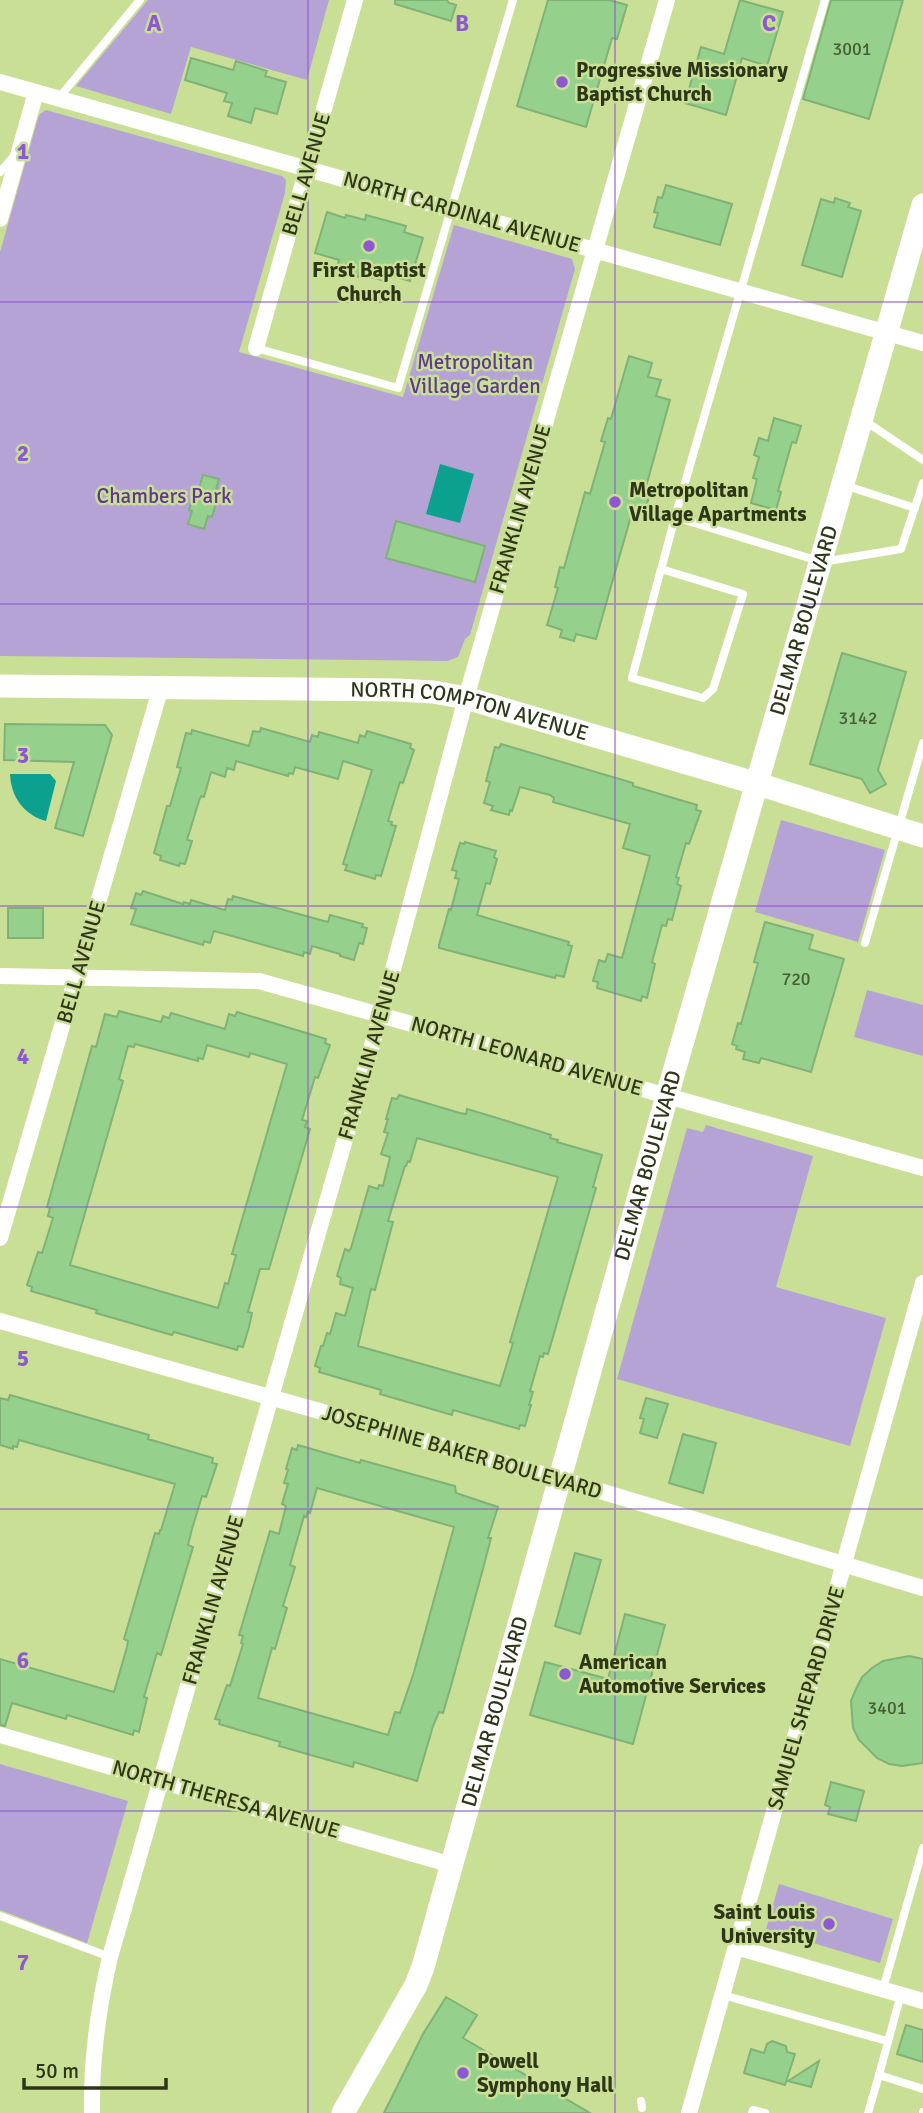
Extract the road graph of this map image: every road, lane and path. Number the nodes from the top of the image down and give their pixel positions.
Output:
1 (140, 0) edge
2 (355, 0) edge
3 (513, 0) edge
4 (667, 0) edge
5 (825, 0) edge
6 (0, 82) edge
7 (36, 92) junction
8 (58, 99) junction
9 (20, 150) junction
10 (308, 169) junction
11 (0, 172) edge
12 (923, 205) edge
13 (451, 209) junction
14 (0, 219) edge
15 (595, 250) junction
16 (742, 291) junction
17 (887, 332) junction
18 (923, 344) edge
19 (256, 348) joint
20 (862, 419) junction
21 (923, 460) edge
22 (923, 483) edge
23 (844, 485) junction
24 (915, 508) junction
25 (675, 517) junction
26 (822, 562) junction
27 (661, 570) junction
28 (0, 686) edge
29 (161, 687) junction
30 (466, 698) junction
31 (923, 743) edge
32 (758, 784) junction
33 (898, 829) junction
34 (923, 836) edge
35 (865, 943) dead end
36 (0, 976) edge
37 (78, 976) junction
38 (381, 1014) junction
39 (667, 1096) junction
40 (923, 1168) edge
41 (0, 1238) edge
42 (923, 1283) edge
43 (0, 1321) edge
44 (270, 1398) junction
45 (560, 1479) junction
46 (844, 1565) junction
47 (923, 1588) edge
48 (0, 1735) edge
49 (162, 1780) junction
50 (923, 1848) edge
51 (452, 1865) junction
52 (0, 1916) edge
53 (736, 1947) junction
54 (110, 1957) junction
55 (883, 1989) junction
56 (901, 1994) junction
57 (723, 1995) junction
58 (923, 2001) edge
59 (887, 2041) junction
60 (879, 2075) junction
61 (923, 2089) edge
62 (92, 2113) edge
63 (343, 2113) edge
64 (689, 2113) edge
65 (752, 2113) edge
66 (765, 2113) edge
67 (868, 2113) edge

1 - 8 lane
2 - 10 street, BELL AVENUE
3 - 13 lane
4 - 15 street, FRANKLIN AVENUE
5 - 16 lane
6 - 7 street, NORTH CARDINAL AVENUE
7 - 8 street, NORTH CARDINAL AVENUE
7 - 9 street
8 - 10 street, NORTH CARDINAL AVENUE
9 - 11 lane
9 - 14 street
10 - 13 street, NORTH CARDINAL AVENUE
10 - 19 street, BELL AVENUE
12 - 17 street, DELMAR BOULEVARD
13 - 15 street, NORTH CARDINAL AVENUE
13 - 19 lane
15 - 16 street, NORTH CARDINAL AVENUE
15 - 30 street, FRANKLIN AVENUE
16 - 17 street, NORTH CARDINAL AVENUE
16 - 25 lane
17 - 18 street, NORTH CARDINAL AVENUE
17 - 20 street, DELMAR BOULEVARD
20 - 21 lane
20 - 23 street, DELMAR BOULEVARD
22 - 24 lane
23 - 24 lane
23 - 26 street, DELMAR BOULEVARD
24 - 26 lane
25 - 26 lane
25 - 27 lane
26 - 32 street, DELMAR BOULEVARD
27 - 27 lane
28 - 29 street, NORTH COMPTON AVENUE
29 - 30 street, NORTH COMPTON AVENUE
29 - 37 street, BELL AVENUE
30 - 32 street, NORTH COMPTON AVENUE
30 - 38 street, FRANKLIN AVENUE
31 - 33 lane
32 - 33 street, NORTH COMPTON AVENUE
32 - 39 street, DELMAR BOULEVARD
33 - 34 street, NORTH COMPTON AVENUE
33 - 35 lane
36 - 37 street, NORTH LEONARD AVENUE
37 - 38 street, NORTH LEONARD AVENUE
37 - 41 street, BELL AVENUE
38 - 39 street, NORTH LEONARD AVENUE
38 - 44 street, FRANKLIN AVENUE
39 - 40 street, NORTH LEONARD AVENUE
39 - 45 street, DELMAR BOULEVARD
42 - 46 street, SAMUEL SHEPARD DRIVE
43 - 44 street, JOSEPHINE BAKER BOULEVARD
44 - 45 street, JOSEPHINE BAKER BOULEVARD
44 - 49 street, FRANKLIN AVENUE
45 - 46 street, JOSEPHINE BAKER BOULEVARD
45 - 51 street, DELMAR BOULEVARD
46 - 47 street, JOSEPHINE BAKER BOULEVARD
46 - 53 street, SAMUEL SHEPARD DRIVE
48 - 49 street, NORTH THERESA AVENUE
49 - 51 street, NORTH THERESA AVENUE
49 - 54 street, FRANKLIN AVENUE
50 - 55 lane
51 - 63 street, DELMAR BOULEVARD
52 - 54 lane
53 - 55 street
53 - 57 street, SAMUEL SHEPARD DRIVE
54 - 62 street, FRANKLIN AVENUE
55 - 56 street
56 - 58 street
56 - 59 lane
57 - 59 lane
57 - 64 street, SAMUEL SHEPARD DRIVE
59 - 60 lane
60 - 61 lane
60 - 67 lane
65 - 66 lane

